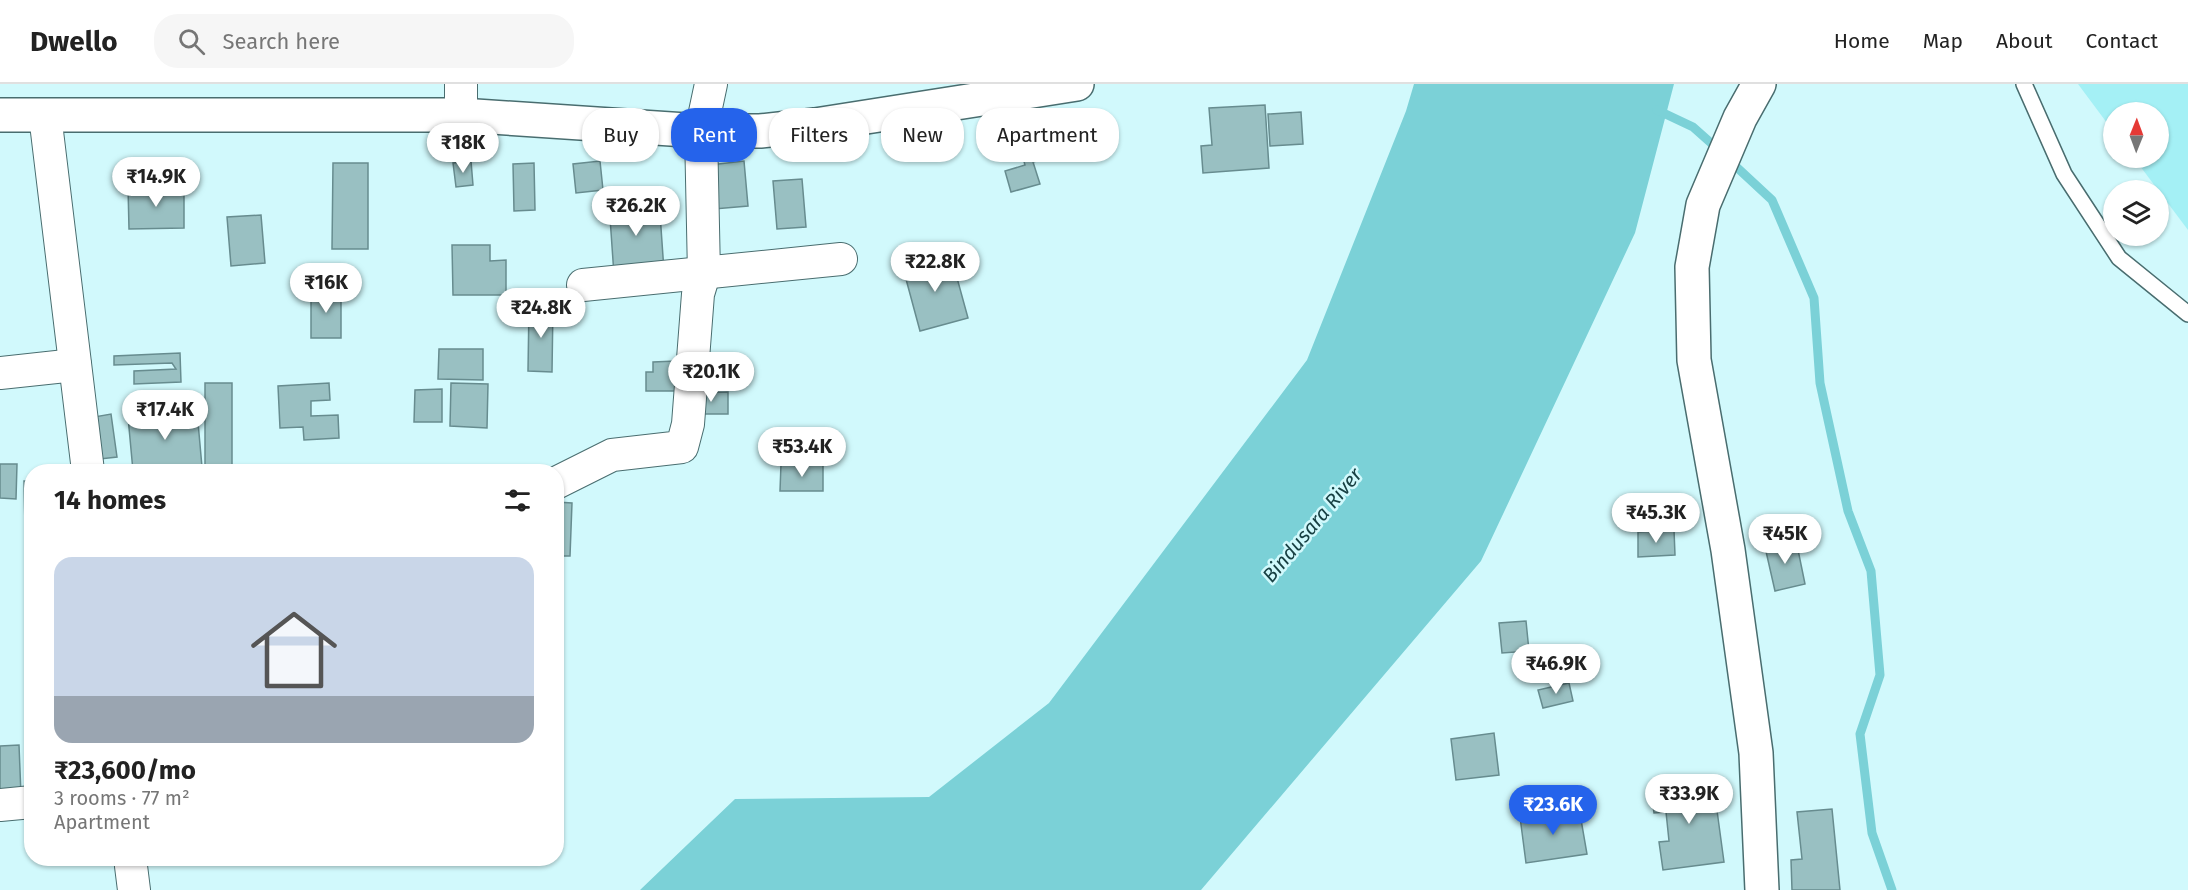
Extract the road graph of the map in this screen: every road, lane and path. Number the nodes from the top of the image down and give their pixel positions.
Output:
1 (711, 84) edge
2 (1077, 84) edge
3 (1759, 84) edge
4 (2024, 84) edge
5 (461, 100) edge
6 (706, 108) edge
7 (0, 115) edge
8 (45, 115) junction
9 (671, 126) edge
10 (757, 130) edge
11 (702, 162) edge
12 (841, 260) dead end
13 (704, 274) junction
14 (583, 285) dead end
15 (2188, 314) edge
16 (75, 365) junction
17 (0, 373) edge
18 (87, 464) edge
19 (564, 479) edge
20 (24, 803) edge
21 (0, 805) edge
22 (131, 866) edge
23 (134, 890) edge
24 (1762, 890) edge

1 - 6 street
2 - 10 street
3 - 24 street
4 - 15 lane
5 - 8 street
5 - 9 street
7 - 8 street
8 - 16 street
11 - 13 street
12 - 13 street
13 - 14 street
13 - 19 street
16 - 17 street
16 - 18 street
20 - 21 street
22 - 23 street

